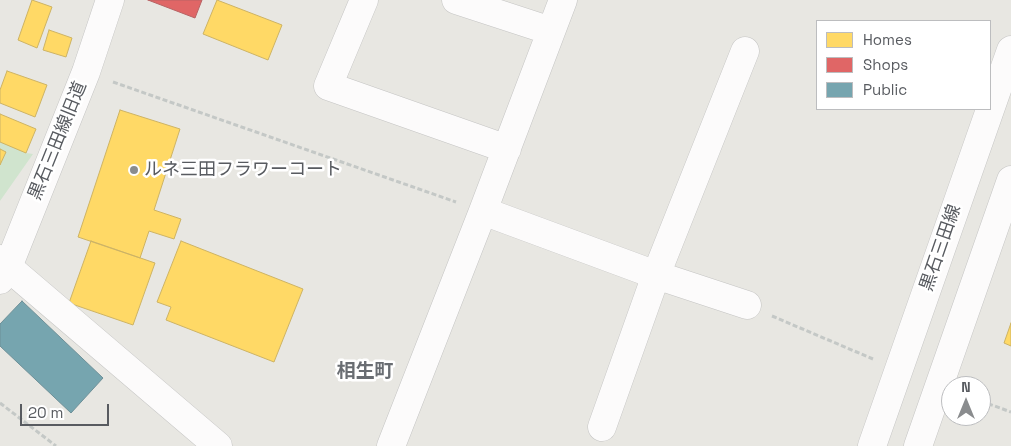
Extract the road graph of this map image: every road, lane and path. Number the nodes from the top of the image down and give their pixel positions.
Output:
1 (110, 0) edge
2 (364, 0) edge
3 (456, 0) edge
4 (563, 0) edge
5 (551, 31) junction
6 (1011, 50) edge
7 (745, 51) dead end
8 (86, 72) junction
9 (991, 107) edge
10 (990, 110) edge
11 (507, 149) junction
12 (1011, 180) edge
13 (483, 211) junction
14 (3, 269) edge
15 (656, 275) junction
16 (747, 305) joint
17 (898, 370) junction
18 (0, 403) edge
19 (991, 405) edge
20 (1011, 412) edge
21 (602, 427) dead end
22 (56, 446) edge
23 (218, 446) edge
24 (391, 446) edge
25 (872, 446) edge
26 (918, 446) edge

1 - 8 street, 黒石三田線旧道
2 - 11 street
3 - 5 street
4 - 5 street
5 - 11 street
6 - 9 street, 黒石三田線
7 - 15 street
8 - 13 path
8 - 14 street, 黒石三田線旧道
10 - 17 street, 黒石三田線
11 - 13 street
12 - 26 street
13 - 15 street
13 - 24 street
14 - 23 street
15 - 16 street
15 - 21 street
16 - 17 path
17 - 25 street, 黒石三田線
18 - 22 path
19 - 20 path

